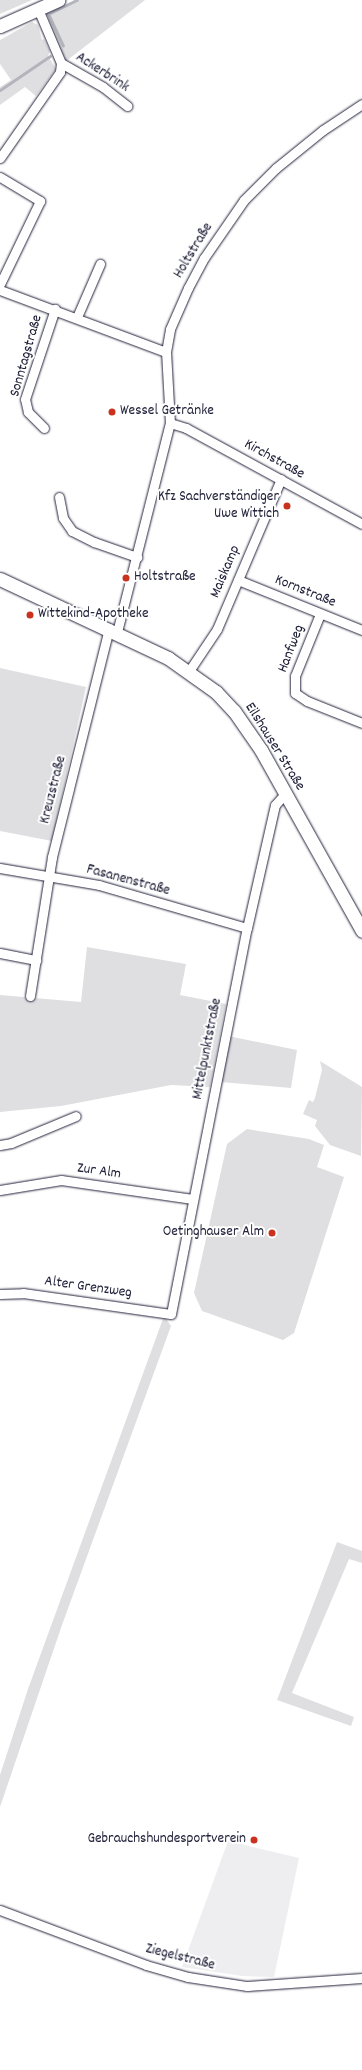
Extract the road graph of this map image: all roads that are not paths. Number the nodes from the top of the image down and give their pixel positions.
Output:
1 (58, 0) edge
2 (38, 9) junction
3 (0, 26) edge
4 (61, 64) junction
5 (362, 104) edge
6 (127, 106) dead end
7 (0, 158) edge
8 (0, 177) edge
9 (100, 264) dead end
10 (0, 284) edge
11 (0, 290) edge
12 (55, 309) junction
13 (77, 317) junction
14 (166, 352) junction
15 (170, 423) junction
16 (44, 428) dead end
17 (280, 479) junction
18 (59, 497) dead end
19 (362, 524) edge
20 (137, 556) junction
21 (0, 579) edge
22 (238, 580) junction
23 (320, 614) junction
24 (113, 630) junction
25 (362, 630) edge
26 (189, 671) junction
27 (362, 723) edge
28 (285, 794) junction
29 (0, 868) edge
30 (48, 876) junction
31 (247, 928) junction
32 (362, 931) edge
33 (0, 953) edge
34 (36, 960) junction
35 (30, 996) dead end
36 (76, 1116) dead end
37 (0, 1145) edge
38 (0, 1190) edge
39 (193, 1199) junction
40 (0, 1294) edge
41 (171, 1314) joint
42 (0, 1910) edge
43 (362, 1978) edge

1 - 2 street
2 - 3 street
2 - 4 street
4 - 6 street, Ackerbrink
4 - 7 street
5 - 14 street, Holtstraße
8 - 10 street
9 - 13 street
11 - 12 street, Sonntagstraße
12 - 13 street, Sonntagstraße
12 - 16 street, Sonntagstraße
13 - 14 street, Sonntagstraße
14 - 15 street, Holtstraße
15 - 17 street, Kirchstraße
15 - 20 street, Holtstraße
17 - 19 street, Kirchstraße
17 - 22 street, Maiskamp
18 - 20 street
20 - 24 street, Holtstraße
21 - 24 street, Eilshauser Straße
22 - 23 street, Kornstraße
22 - 26 street, Maiskamp
23 - 25 street, Kornstraße
23 - 27 street, Hanfweg
24 - 26 street, Eilshauser Straße
24 - 30 street, Kreuzstraße
26 - 28 street, Eilshauser Straße
28 - 31 street, Mittelpunktstraße
28 - 32 street, Eilshauser Straße
29 - 30 street, Fasanenstraße
30 - 31 street, Fasanenstraße
30 - 34 street, Kreuzstraße
31 - 39 street, Mittelpunktstraße
33 - 34 street
34 - 35 street, Kreuzstraße
36 - 37 street
38 - 39 street, Zur Alm
39 - 41 street, Mittelpunktstraße
40 - 41 street, Alter Grenzweg
42 - 43 street, Ziegelstraße

